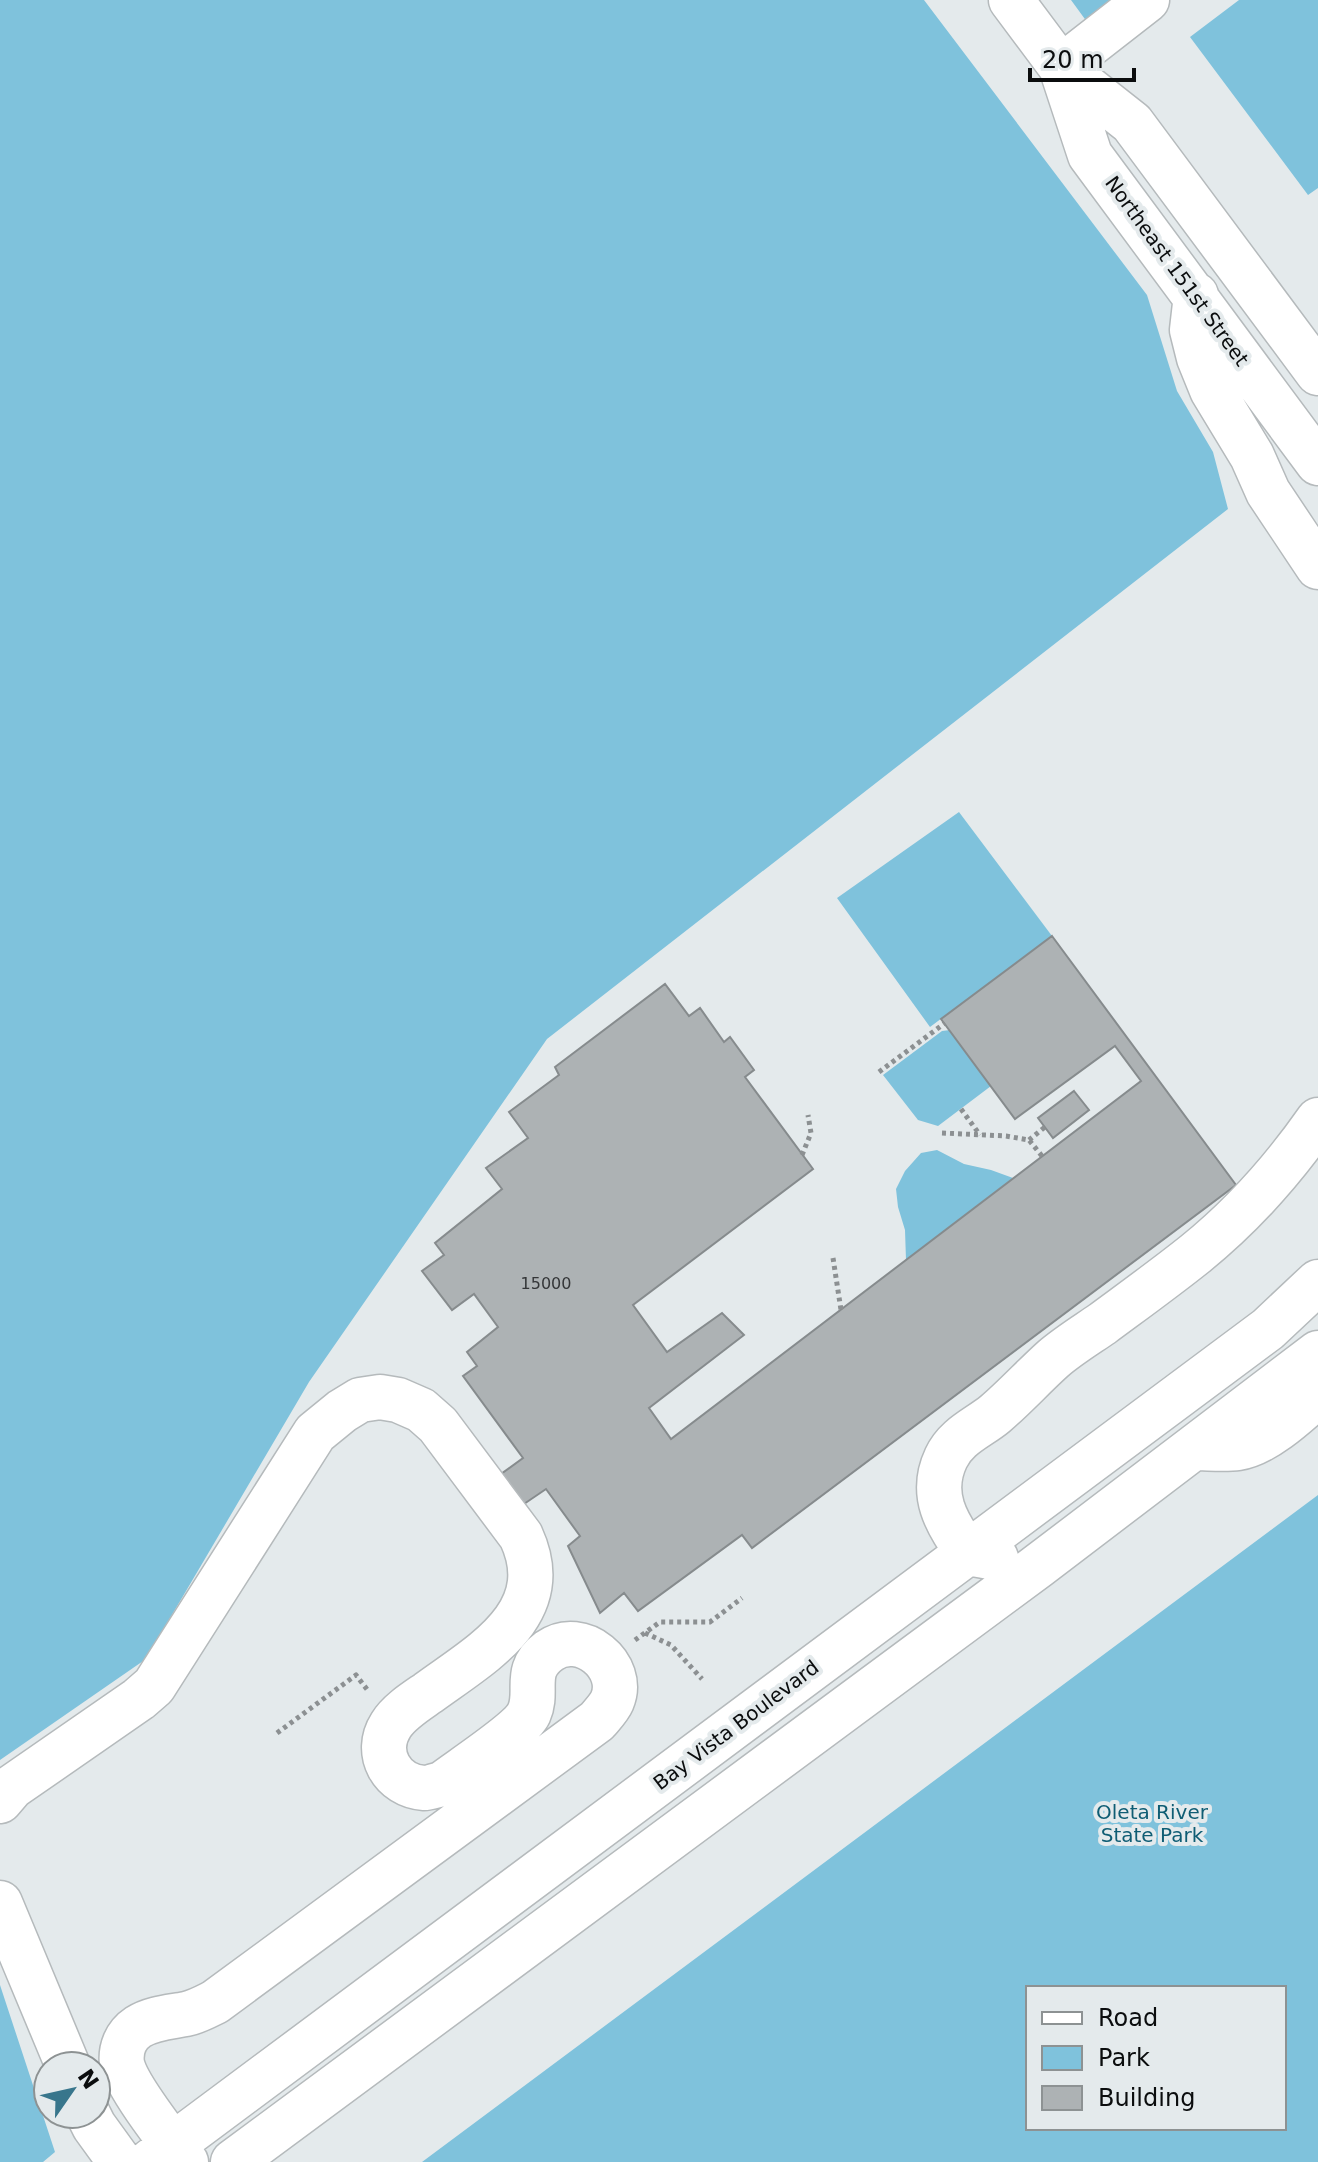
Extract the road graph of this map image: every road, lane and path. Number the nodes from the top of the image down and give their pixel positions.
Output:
1 (1011, 0) edge
2 (1147, 0) edge
3 (1061, 67) junction
4 (1196, 295) junction
5 (1314, 362) edge
6 (1318, 463) edge
7 (1318, 567) edge
8 (945, 1023) dead end
9 (879, 1072) dead end
10 (961, 1109) dead end
11 (808, 1115) dead end
12 (1318, 1120) edge
13 (1045, 1127) dead end
14 (942, 1133) dead end
15 (981, 1135) junction
16 (1029, 1140) junction
17 (802, 1155) dead end
18 (1042, 1156) dead end
19 (833, 1258) dead end
20 (1318, 1282) edge
21 (841, 1310) dead end
22 (1318, 1353) edge
23 (1318, 1395) edge
24 (1193, 1448) junction
25 (968, 1553) junction
26 (1038, 1566) junction
27 (742, 1598) dead end
28 (645, 1633) junction
29 (633, 1641) dead end
30 (702, 1679) dead end
31 (376, 1703) dead end
32 (277, 1733) dead end
33 (0, 1801) edge
34 (0, 1903) edge
35 (61, 2050) edge
36 (97, 2130) edge
37 (170, 2156) edge
38 (120, 2162) edge
39 (233, 2162) edge

1 - 3 street, Northeast 151st Street
2 - 3 street
3 - 4 street, Northeast 151st Street
3 - 5 street, Northeast 151st Street
4 - 5 street
4 - 6 street, Northeast 151st Street
4 - 7 street
8 - 9 path
10 - 15 path
11 - 17 path
12 - 25 street
13 - 16 path
14 - 15 path
15 - 16 path
16 - 18 path
19 - 21 path
20 - 25 street, Bay Vista Boulevard
22 - 24 street
23 - 24 street
24 - 26 street
25 - 26 street
25 - 37 street, Bay Vista Boulevard
26 - 39 street
27 - 28 path
28 - 29 path
28 - 30 path
31 - 32 path
33 - 37 street
34 - 35 street
36 - 38 street

